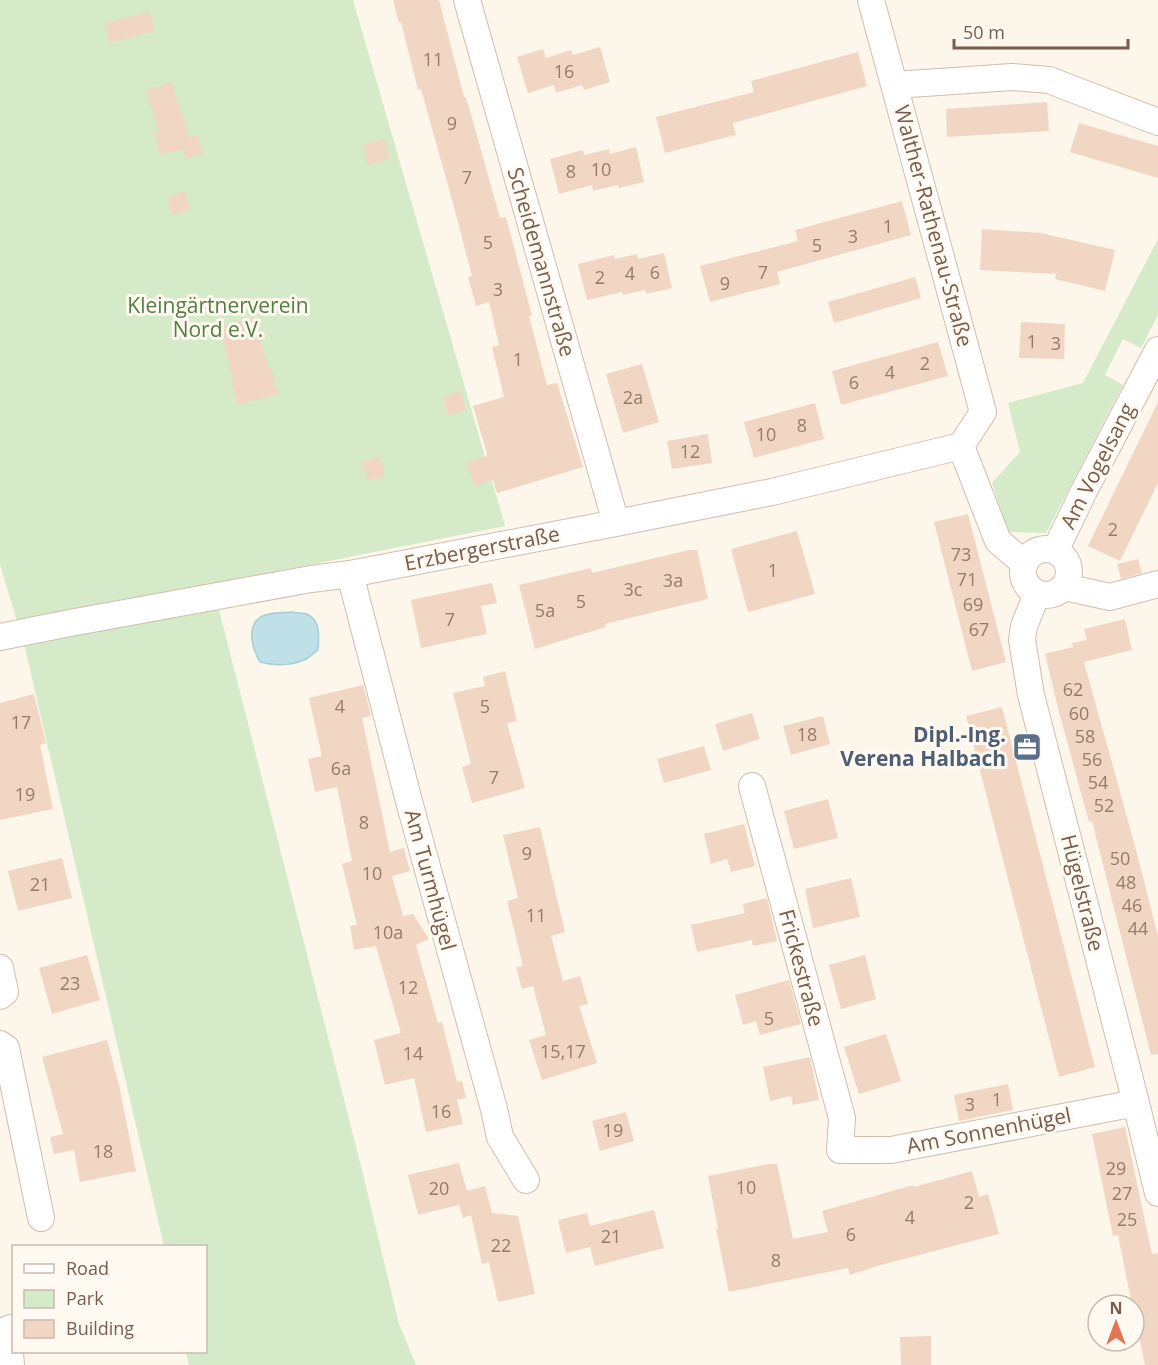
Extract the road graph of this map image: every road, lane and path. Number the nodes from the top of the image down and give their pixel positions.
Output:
1 (467, 0) edge
2 (872, 0) edge
3 (895, 85) junction
4 (1158, 122) edge
5 (1158, 350) edge
6 (962, 446) junction
7 (616, 524) junction
8 (1055, 551) junction
9 (1024, 563) junction
10 (350, 574) junction
11 (1158, 584) edge
12 (1065, 587) junction
13 (1037, 594) junction
14 (0, 637) edge
15 (752, 786) dead end
16 (0, 968) edge
17 (0, 996) edge
18 (0, 1044) edge
19 (1136, 1103) junction
20 (840, 1150) joint
21 (526, 1180) dead end
22 (1158, 1193) edge
23 (41, 1218) dead end
24 (12, 1328) edge
25 (11, 1365) edge

1 - 7 street, Scheidemannstraße
2 - 3 street, Walther-Rathenau-Straße
3 - 4 street
3 - 6 street, Walther-Rathenau-Straße
5 - 8 street, Am Vogelsang
6 - 7 street, Erzbergerstraße
6 - 9 street
7 - 10 street, Erzbergerstraße
8 - 9 street
8 - 12 street
9 - 13 street
10 - 14 street, Erzbergerstraße
10 - 21 street, Am Turmhügel
11 - 12 street
12 - 13 street
13 - 19 street, Hügelstraße
15 - 20 street, Frickestraße
16 - 17 street
18 - 23 street
19 - 20 street, Am Sonnenhügel
19 - 22 street, Hügelstraße
24 - 25 street

